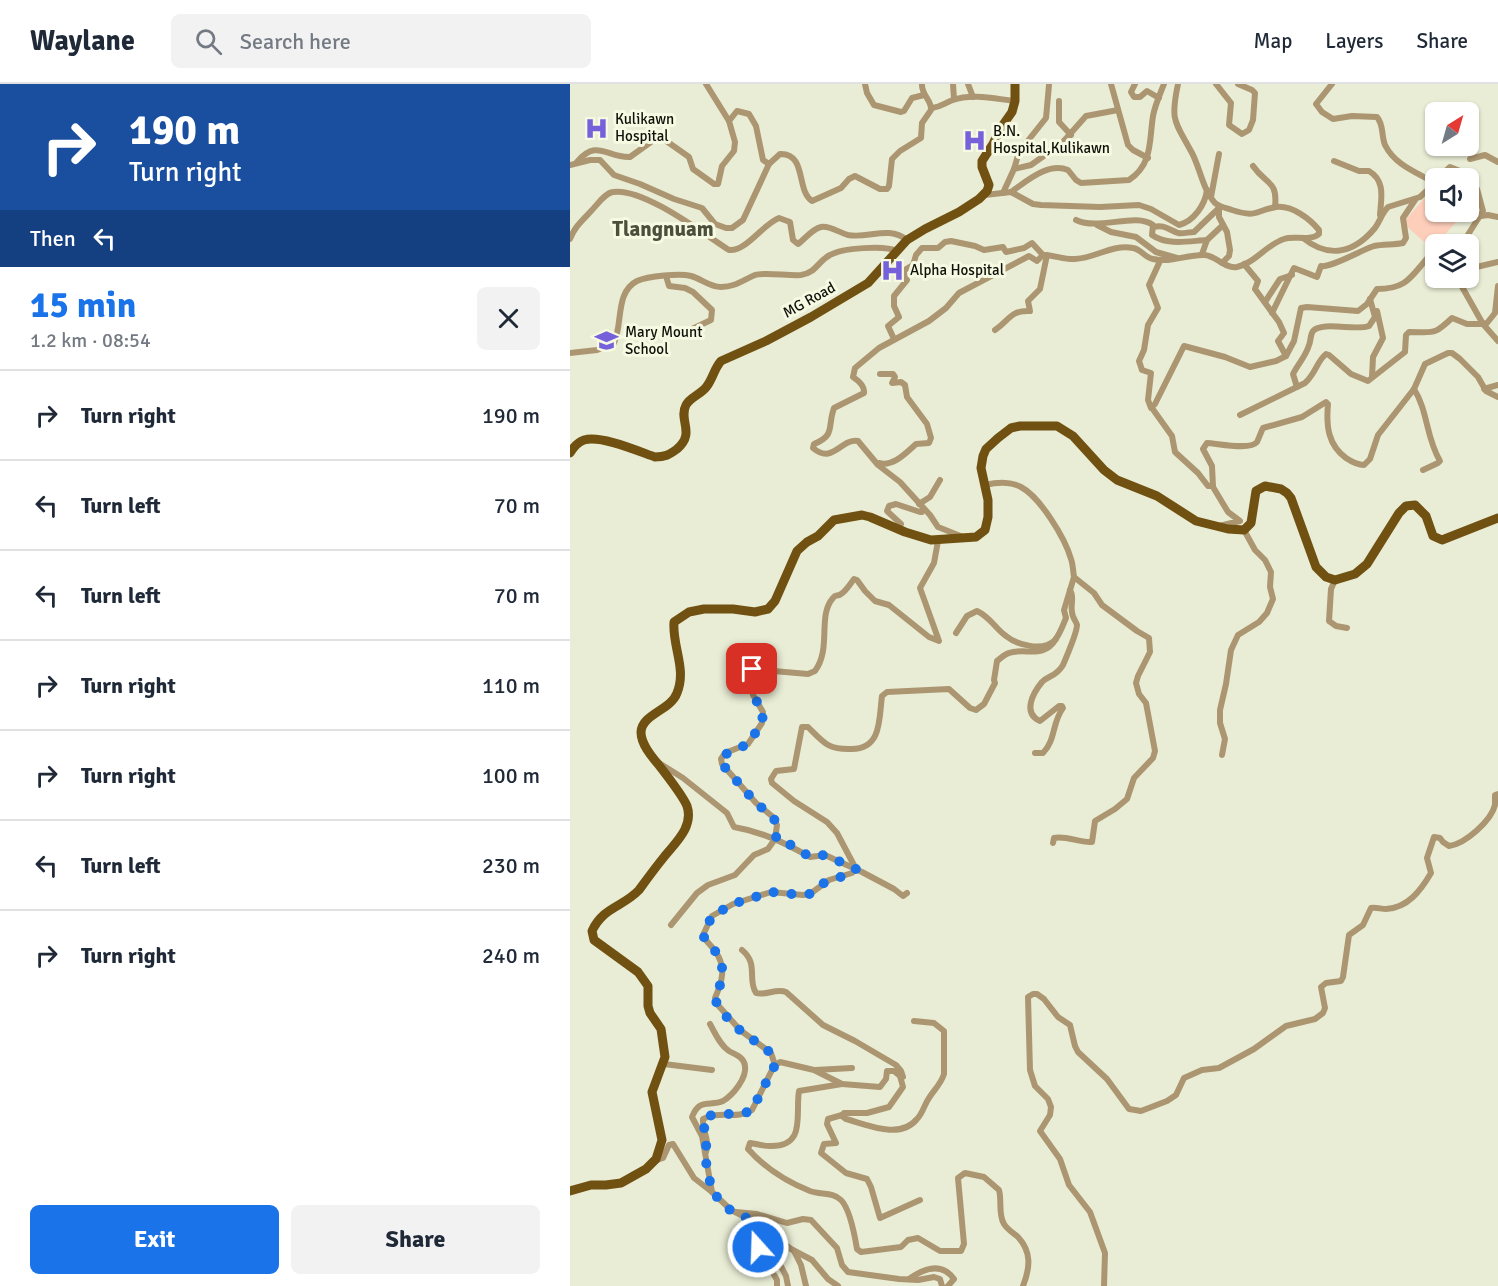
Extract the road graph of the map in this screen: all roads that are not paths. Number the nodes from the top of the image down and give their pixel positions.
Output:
1 (706, 84) edge
2 (865, 84) edge
3 (922, 84) edge
4 (953, 84) edge
5 (968, 84) edge
6 (1015, 84) edge
7 (1111, 84) edge
8 (1135, 84) edge
9 (1164, 84) edge
10 (1178, 84) edge
11 (1216, 84) edge
12 (1238, 84) edge
13 (1332, 84) edge
14 (1049, 85) edge
15 (924, 95) junction
16 (973, 97) junction
17 (1159, 98) junction
18 (954, 99) junction
19 (1015, 101) junction
20 (1059, 101) dead end
21 (932, 108) junction
22 (1118, 110) junction
23 (729, 121) junction
24 (1071, 135) junction
25 (1219, 154) dead end
26 (1148, 158) junction
27 (1470, 159) dead end
28 (1334, 161) dead end
29 (1498, 162) edge
30 (573, 164) edge
31 (768, 164) junction
32 (1253, 166) dead end
33 (1014, 169) junction
34 (1425, 177) edge
35 (1207, 190) junction
36 (1011, 192) junction
37 (1004, 193) junction
38 (1425, 194) edge
39 (983, 195) junction
40 (1479, 196) edge
41 (1211, 197) junction
42 (1415, 200) junction
43 (1219, 207) junction
44 (1275, 207) junction
45 (1481, 216) junction
46 (1498, 217) edge
47 (1380, 219) junction
48 (1076, 220) dead end
49 (1097, 225) junction
50 (1223, 225) junction
51 (1154, 227) junction
52 (1469, 234) edge
53 (1302, 238) junction
54 (570, 239) edge
55 (907, 240) junction
56 (1207, 240) junction
57 (897, 251) junction
58 (1202, 254) junction
59 (1045, 255) junction
60 (1180, 259) junction
61 (1160, 261) junction
62 (1425, 261) edge
63 (1498, 262) edge
64 (1222, 263) junction
65 (1244, 264) junction
66 (1479, 266) edge
67 (1292, 275) junction
68 (666, 276) junction
69 (1498, 286) edge
70 (1463, 288) edge
71 (1370, 299) junction
72 (1265, 302) junction
73 (1374, 309) junction
74 (1272, 313) junction
75 (1483, 324) junction
76 (692, 329) dead end
77 (995, 330) dead end
78 (894, 339) junction
79 (1498, 341) edge
80 (570, 353) edge
81 (1286, 356) junction
82 (880, 374) dead end
83 (1372, 377) junction
84 (1498, 385) edge
85 (1297, 387) junction
86 (1414, 389) junction
87 (1484, 389) junction
88 (1498, 397) edge
89 (1152, 408) junction
90 (1240, 415) dead end
91 (570, 453) edge
92 (876, 462) junction
93 (1423, 471) dead end
94 (940, 480) dead end
95 (985, 485) junction
96 (1213, 486) junction
97 (921, 506) junction
98 (1498, 518) edge
99 (1218, 527) junction
100 (898, 529) junction
101 (1244, 530) junction
102 (966, 539) junction
103 (938, 541) junction
104 (1074, 577) junction
105 (1335, 580) junction
106 (1070, 590) junction
107 (1347, 628) dead end
108 (956, 633) dead end
109 (1056, 639) junction
110 (1035, 753) dead end
111 (1222, 755) dead end
112 (655, 761) junction
113 (1498, 794) edge
114 (776, 839) junction
115 (1053, 843) dead end
116 (856, 869) junction
117 (908, 894) dead end
118 (671, 925) dead end
119 (742, 951) dead end
120 (914, 1021) dead end
121 (710, 1024) dead end
122 (664, 1064) junction
123 (775, 1065) junction
124 (852, 1068) dead end
125 (712, 1070) dead end
126 (814, 1070) junction
127 (842, 1084) junction
128 (903, 1084) junction
129 (842, 1115) junction
130 (706, 1152) junction
131 (654, 1161) junction
132 (570, 1191) edge
133 (712, 1192) junction
134 (920, 1200) dead end
135 (740, 1213) junction
136 (751, 1217) junction
137 (794, 1251) junction
138 (908, 1280) junction
139 (777, 1286) edge
140 (788, 1286) edge
141 (806, 1286) edge
142 (838, 1286) edge
143 (942, 1286) edge
144 (948, 1286) edge
145 (1023, 1286) edge
146 (1104, 1286) edge

1 - 23 street
2 - 15 street
3 - 15 street
4 - 18 street
5 - 16 street
6 - 19 main road
7 - 22 street
8 - 17 street
9 - 17 street
10 - 35 street
11 - 12 street
13 - 34 street
14 - 33 street
15 - 21 street
16 - 18 street
16 - 19 street
17 - 26 street
18 - 21 street
19 - 39 main road
20 - 24 street
21 - 31 street
22 - 24 street
22 - 26 street
23 - 30 street
23 - 31 street
24 - 33 street
25 - 41 street
26 - 36 street
27 - 29 street
28 - 47 street
30 - 31 street
32 - 44 street
33 - 37 street
35 - 36 street
35 - 41 street
36 - 37 street
37 - 39 street
38 - 42 street
39 - 55 main road, MG Road
40 - 45 street
41 - 43 street
42 - 47 street
42 - 67 street
43 - 44 street
43 - 50 street
43 - 51 street
44 - 53 street
45 - 46 street
45 - 52 street
47 - 53 street
48 - 49 street
49 - 51 street
49 - 60 street
50 - 56 street
50 - 64 street
51 - 56 street
53 - 65 street
54 - 55 street
55 - 57 main road, MG Road
56 - 58 street
57 - 68 street
57 - 91 main road, MG Road
58 - 60 street
58 - 64 street
59 - 61 street
59 - 77 street
59 - 78 street
59 - 78 street
60 - 61 street
61 - 89 street
62 - 71 street
63 - 66 street
64 - 65 street
65 - 72 street
67 - 72 street
67 - 74 street
68 - 76 street
68 - 80 street
69 - 75 street
70 - 75 street
71 - 73 street
71 - 81 street
72 - 74 street
73 - 83 street
73 - 85 street
74 - 81 street
75 - 79 street
75 - 83 street
78 - 92 street
81 - 89 street
82 - 92 street
83 - 85 street
84 - 87 street
85 - 90 street
86 - 87 street
86 - 93 street
86 - 96 street
87 - 88 street
89 - 96 street
92 - 97 street
94 - 97 street
95 - 99 main road
95 - 102 main road
95 - 104 street
96 - 99 street
97 - 100 street
97 - 102 street
98 - 105 main road
99 - 101 main road
100 - 103 main road
100 - 112 main road
101 - 105 main road
101 - 111 street
102 - 103 main road
103 - 114 street
104 - 106 street
104 - 115 street
105 - 107 street
106 - 109 street
106 - 110 street
108 - 109 street
109 - 116 street
112 - 114 street
112 - 122 main road
113 - 146 street
114 - 116 street
114 - 118 street
116 - 117 street
116 - 123 street
119 - 128 street
120 - 129 street
121 - 130 street
122 - 125 street
122 - 131 main road
123 - 126 street
123 - 130 street
124 - 126 street
126 - 127 street
127 - 128 street
127 - 145 street
128 - 129 street
129 - 134 street
130 - 133 street
131 - 132 main road
131 - 133 street
133 - 135 street
135 - 136 street
135 - 138 street
135 - 139 street
136 - 137 street
136 - 140 street
137 - 141 street
137 - 142 street
138 - 143 street
138 - 144 street

